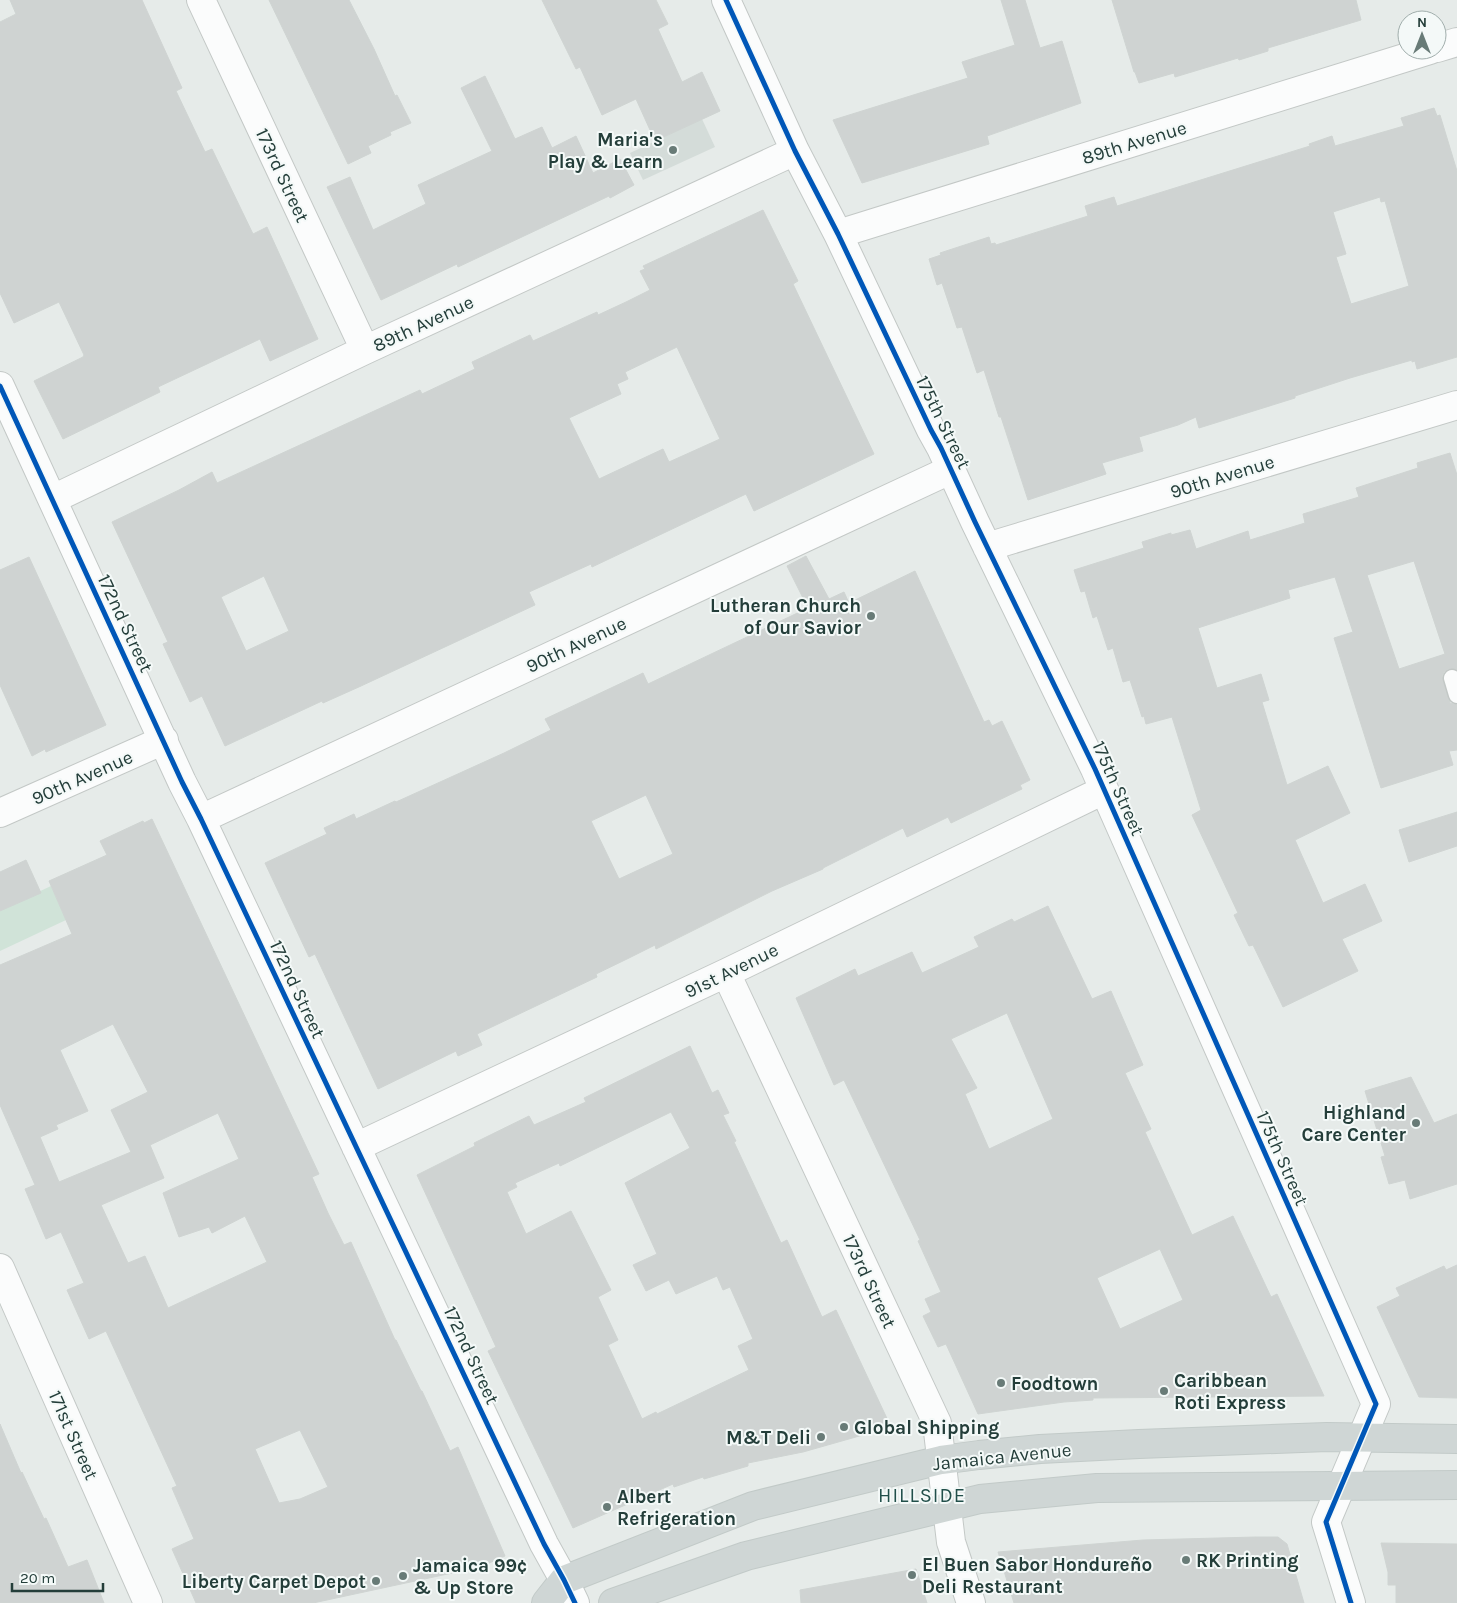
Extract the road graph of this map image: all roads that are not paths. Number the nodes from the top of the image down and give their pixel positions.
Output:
1 (201, 0) edge
2 (726, 0) edge
3 (1398, 60) edge
4 (795, 151) junction
5 (838, 234) junction
6 (365, 350) junction
7 (0, 386) edge
8 (1457, 405) edge
9 (950, 470) junction
10 (53, 498) junction
11 (987, 546) junction
12 (1452, 678) dead end
13 (1457, 695) edge
14 (164, 740) junction
15 (1104, 790) junction
16 (0, 813) edge
17 (201, 819) junction
18 (726, 973) junction
19 (356, 1147) junction
20 (0, 1268) edge
21 (1362, 1438) junction
22 (1457, 1439) edge
23 (941, 1460) junction
24 (1457, 1485) edge
25 (1341, 1487) junction
26 (947, 1508) junction
27 (570, 1591) edge
28 (148, 1603) edge
29 (546, 1603) edge
30 (613, 1603) edge
31 (970, 1603) edge
32 (1351, 1603) edge

1 - 6 street, 173rd Street
2 - 4 street, 175th Street
3 - 5 street, 89th Avenue
4 - 5 street, 175th Street
4 - 6 street, 89th Avenue
5 - 9 street, 175th Street
6 - 10 street, 89th Avenue
7 - 10 street, 172nd Street
8 - 11 street, 90th Avenue
9 - 11 street, 175th Street
9 - 17 street, 90th Avenue
10 - 14 street, 172nd Street
11 - 15 street, 175th Street
12 - 13 lane
14 - 16 street, 90th Avenue
14 - 17 street, 172nd Street
15 - 18 street, 91st Avenue
15 - 21 street, 175th Street
17 - 19 street, 172nd Street
18 - 19 street, 91st Avenue
18 - 23 street, 173rd Street
19 - 27 street, 172nd Street
20 - 28 street, 171st Street
21 - 22 main road, Jamaica Avenue
21 - 23 main road, Jamaica Avenue
21 - 25 street, 175th Street
23 - 26 street, 173rd Street
23 - 27 main road, Jamaica Avenue
24 - 25 main road
25 - 26 main road
25 - 32 street, 175th Street
26 - 30 main road
26 - 31 street, 173rd Street
27 - 29 main road

